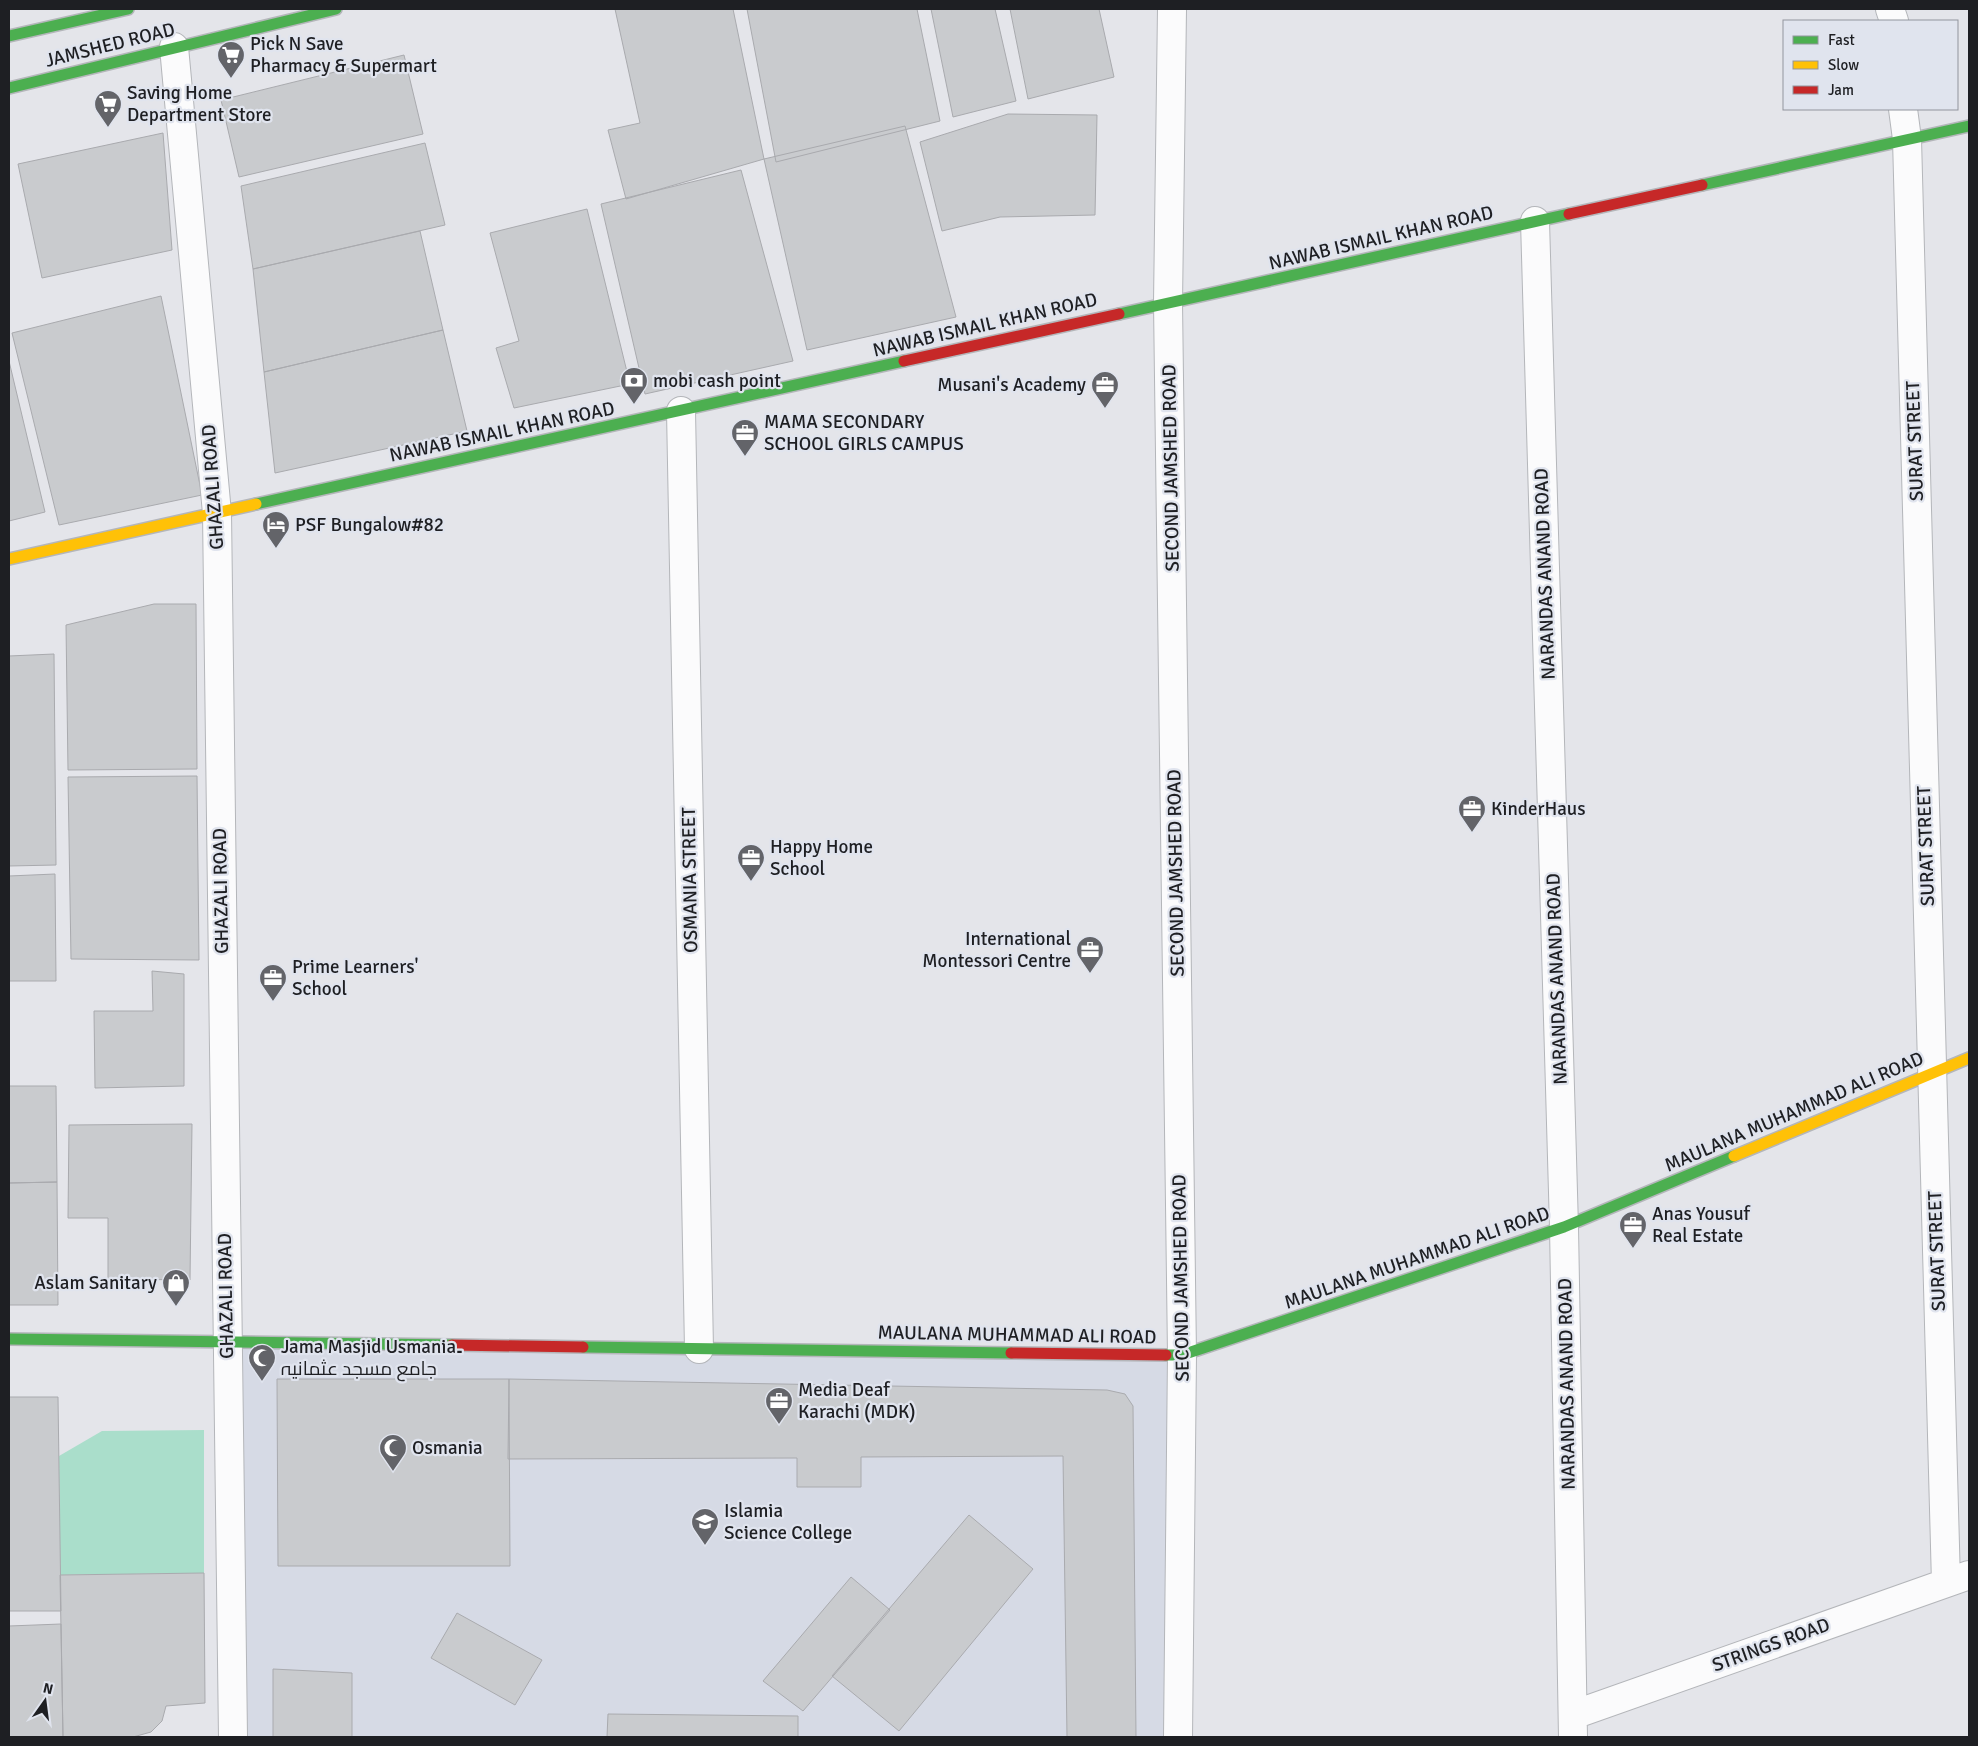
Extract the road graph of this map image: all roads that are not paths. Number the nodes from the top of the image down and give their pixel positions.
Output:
1 (128, 9) edge
2 (336, 9) edge
3 (1172, 9) edge
4 (87, 13) edge
5 (9, 36) edge
6 (174, 48) junction
7 (9, 88) edge
8 (1904, 110) edge
9 (1969, 126) edge
10 (1907, 139) junction
11 (1535, 221) junction
12 (1168, 303) junction
13 (681, 411) junction
14 (217, 513) junction
15 (9, 559) edge
16 (1969, 1058) edge
17 (1932, 1074) junction
18 (1564, 1227) junction
19 (9, 1339) edge
20 (226, 1342) junction
21 (699, 1349) junction
22 (1182, 1355) junction
23 (1958, 1579) edge
24 (1573, 1726) edge
25 (233, 1737) edge
26 (1178, 1737) edge

1 - 4 street, JAMSHED ROAD
2 - 6 street, JAMSHED ROAD
3 - 12 street, SECOND JAMSHED ROAD
4 - 5 street, JAMSHED ROAD
6 - 7 street, JAMSHED ROAD
6 - 14 street, GHAZALI ROAD
8 - 10 street, SURAT STREET
9 - 10 street, NAWAB ISMAIL KHAN ROAD
10 - 11 street, NAWAB ISMAIL KHAN ROAD
10 - 17 street, SURAT STREET
11 - 12 street, NAWAB ISMAIL KHAN ROAD
11 - 18 street, NARANDAS ANAND ROAD
12 - 13 street, NAWAB ISMAIL KHAN ROAD
12 - 22 street, SECOND JAMSHED ROAD
13 - 14 street, NAWAB ISMAIL KHAN ROAD
13 - 21 street, OSMANIA STREET
14 - 15 street, NAWAB ISMAIL KHAN ROAD
14 - 20 street, GHAZALI ROAD
16 - 17 street, MAULANA MUHAMMAD ALI ROAD
17 - 18 street, MAULANA MUHAMMAD ALI ROAD
17 - 23 street, SURAT STREET
18 - 22 street, MAULANA MUHAMMAD ALI ROAD
18 - 24 street, NARANDAS ANAND ROAD
19 - 20 street, MAULANA MUHAMMAD ALI ROAD
20 - 21 street, MAULANA MUHAMMAD ALI ROAD
20 - 25 street, GHAZALI ROAD
21 - 22 street, MAULANA MUHAMMAD ALI ROAD
22 - 26 street, SECOND JAMSHED ROAD
23 - 24 street, STRINGS ROAD

